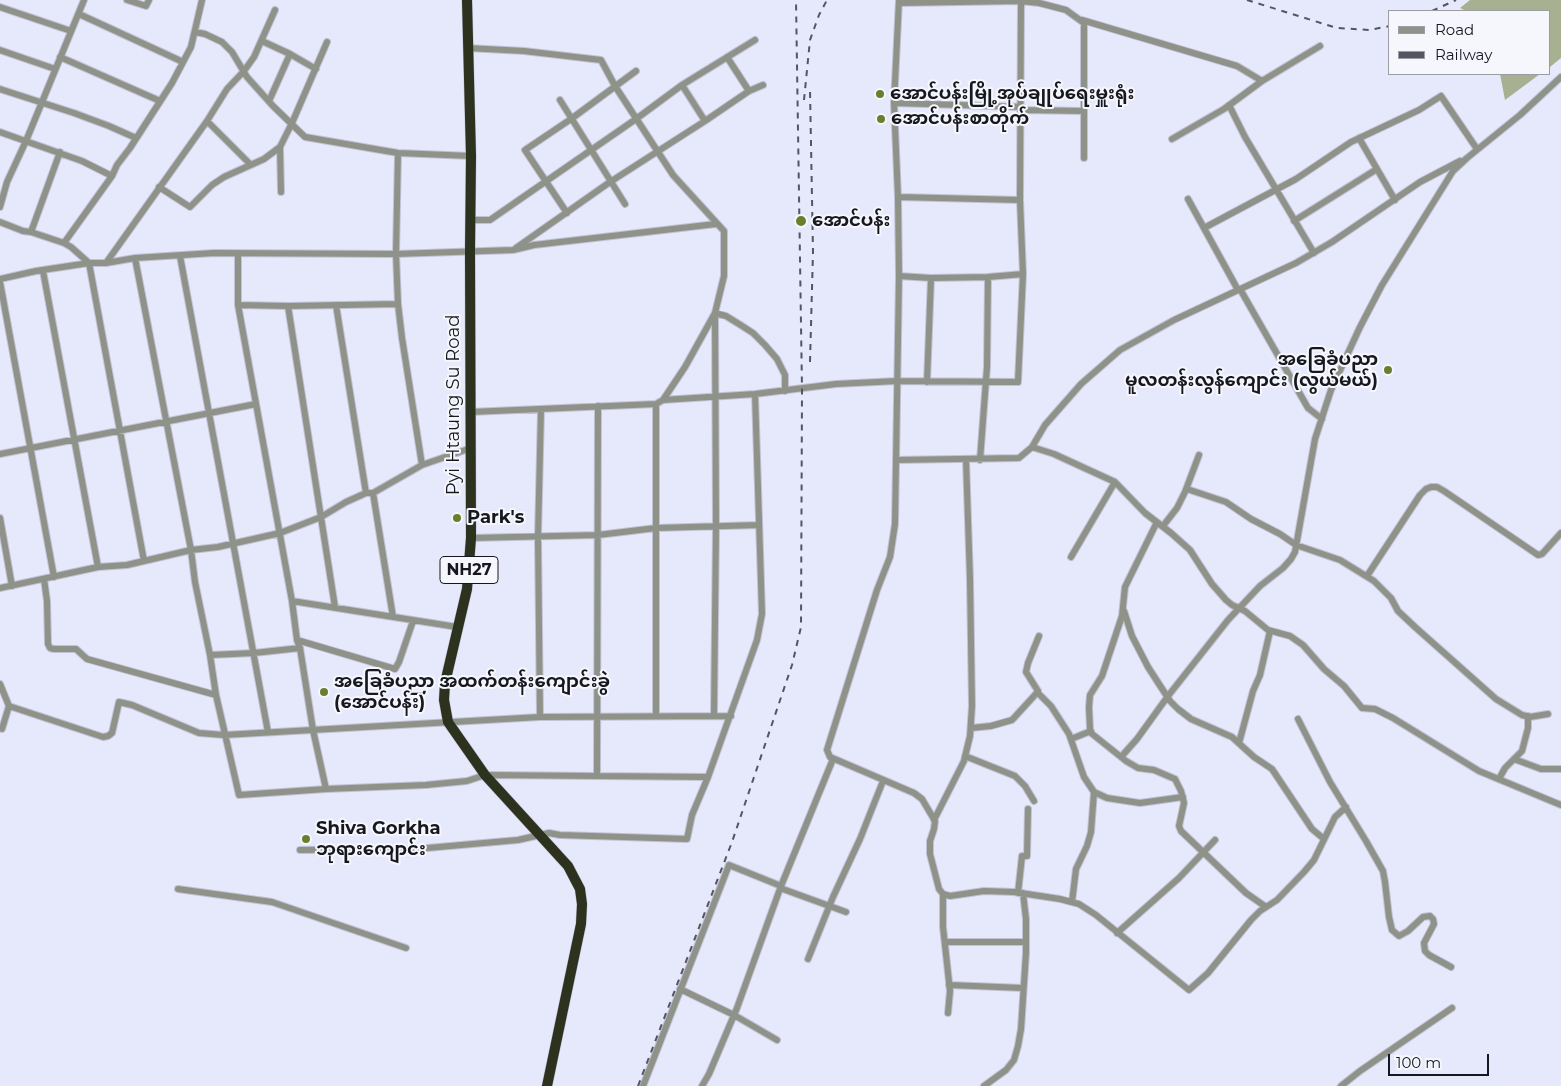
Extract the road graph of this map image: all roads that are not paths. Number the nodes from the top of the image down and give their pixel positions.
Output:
1 (84, 0) edge
2 (127, 0) edge
3 (149, 0) edge
4 (202, 0) edge
5 (467, 0) edge
6 (899, 1) edge
7 (1021, 1) edge
8 (0, 8) edge
9 (275, 10) dead end
10 (79, 14) junction
11 (1081, 20) junction
12 (71, 31) junction
13 (196, 32) junction
14 (755, 40) dead end
15 (262, 41) junction
16 (327, 42) dead end
17 (1320, 46) dead end
18 (467, 48) junction
19 (0, 50) edge
20 (290, 54) junction
21 (727, 56) junction
22 (60, 57) junction
23 (183, 62) junction
24 (55, 68) junction
25 (316, 69) junction
26 (636, 70) dead end
27 (244, 71) junction
28 (1561, 77) edge
29 (1262, 81) junction
30 (682, 85) junction
31 (762, 85) dead end
32 (615, 86) junction
33 (0, 89) edge
34 (749, 91) junction
35 (560, 100) dead end
36 (160, 101) junction
37 (269, 101) junction
38 (42, 102) junction
39 (894, 103) junction
40 (1229, 105) junction
41 (1022, 109) junction
42 (1084, 111) junction
43 (571, 119) junction
44 (636, 119) junction
45 (207, 121) junction
46 (705, 122) junction
47 (292, 123) junction
48 (0, 132) edge
49 (136, 138) junction
50 (1359, 138) junction
51 (1172, 139) dead end
52 (26, 142) junction
53 (280, 147) junction
54 (591, 150) junction
55 (1477, 150) junction
56 (657, 151) junction
57 (60, 152) junction
58 (398, 153) junction
59 (471, 156) junction
60 (1084, 158) dead end
61 (1467, 158) junction
62 (251, 165) junction
63 (1377, 170) junction
64 (1440, 172) junction
65 (112, 176) junction
66 (0, 179) edge
67 (1448, 180) junction
68 (7, 182) junction
69 (545, 182) junction
70 (610, 182) junction
71 (159, 187) junction
72 (1276, 190) junction
73 (281, 192) dead end
74 (898, 197) junction
75 (1188, 199) dead end
76 (1020, 200) junction
77 (1395, 200) junction
78 (626, 204) dead end
79 (0, 207) edge
80 (567, 213) junction
81 (470, 220) junction
82 (1294, 220) junction
83 (0, 222) edge
84 (716, 224) junction
85 (1204, 228) junction
86 (31, 232) junction
87 (64, 243) junction
88 (512, 250) junction
89 (470, 251) junction
90 (1314, 252) junction
91 (238, 254) junction
92 (396, 254) junction
93 (180, 256) junction
94 (135, 258) junction
95 (89, 263) junction
96 (106, 263) junction
97 (43, 271) junction
98 (1023, 274) junction
99 (899, 276) junction
100 (988, 277) junction
101 (931, 278) junction
102 (0, 281) edge
103 (1239, 289) junction
104 (398, 304) junction
105 (238, 305) junction
106 (336, 305) junction
107 (288, 306) junction
108 (715, 313) junction
109 (897, 381) junction
110 (927, 382) junction
111 (986, 383) junction
112 (785, 391) junction
113 (755, 394) junction
114 (715, 398) junction
115 (663, 400) junction
116 (256, 404) junction
117 (656, 404) junction
118 (598, 406) junction
119 (540, 408) junction
120 (210, 412) junction
121 (470, 412) junction
122 (1322, 419) junction
123 (166, 422) junction
124 (120, 430) junction
125 (75, 439) junction
126 (31, 447) junction
127 (1032, 447) junction
128 (471, 448) junction
129 (0, 454) edge
130 (1199, 455) dead end
131 (896, 460) junction
132 (966, 460) junction
133 (980, 460) junction
134 (422, 465) junction
135 (1115, 482) junction
136 (1187, 489) junction
137 (370, 493) junction
138 (321, 517) junction
139 (0, 518) edge
140 (1157, 522) junction
141 (759, 525) junction
142 (1163, 526) junction
143 (716, 527) junction
144 (656, 528) junction
145 (280, 533) junction
146 (1561, 533) edge
147 (598, 535) junction
148 (538, 537) junction
149 (471, 538) junction
150 (234, 543) junction
151 (1296, 545) junction
152 (191, 550) junction
153 (1071, 557) dead end
154 (144, 561) junction
155 (98, 567) junction
156 (54, 576) junction
157 (1367, 576) junction
158 (44, 579) junction
159 (12, 586) junction
160 (0, 588) edge
161 (292, 601) junction
162 (335, 607) junction
163 (1239, 608) junction
164 (1123, 610) junction
165 (393, 617) junction
166 (413, 621) junction
167 (457, 627) junction
168 (1270, 630) junction
169 (1039, 636) dead end
170 (297, 640) junction
171 (300, 648) junction
172 (254, 653) junction
173 (210, 654) junction
174 (0, 684) edge
175 (1037, 692) junction
176 (216, 695) junction
177 (1168, 696) junction
178 (9, 706) junction
179 (1548, 714) dead end
180 (714, 715) junction
181 (598, 716) junction
182 (656, 716) junction
183 (731, 716) junction
184 (1528, 716) junction
185 (540, 717) junction
186 (1298, 719) dead end
187 (448, 722) junction
188 (971, 728) junction
189 (2, 729) dead end
190 (313, 730) junction
191 (1091, 731) junction
192 (268, 732) junction
193 (224, 735) junction
194 (1071, 739) junction
195 (1239, 743) junction
196 (965, 756) junction
197 (1121, 757) junction
198 (832, 759) junction
199 (1514, 759) junction
200 (1561, 769) edge
201 (485, 775) junction
202 (597, 776) junction
203 (708, 777) junction
204 (1499, 779) junction
205 (883, 781) junction
206 (326, 789) junction
207 (1094, 792) junction
208 (1183, 797) junction
209 (1034, 801) dead end
210 (1561, 806) edge
211 (1346, 807) junction
212 (1028, 809) dead end
213 (934, 820) junction
214 (539, 837) junction
215 (1324, 839) junction
216 (1215, 840) dead end
217 (300, 850) dead end
218 (1203, 852) junction
219 (781, 887) junction
220 (178, 889) dead end
221 (1021, 893) junction
222 (943, 894) junction
223 (1072, 902) junction
224 (830, 906) junction
225 (1266, 908) junction
226 (846, 912) dead end
227 (1117, 933) junction
228 (945, 942) junction
229 (1026, 942) junction
230 (406, 948) dead end
231 (808, 959) dead end
232 (1451, 967) dead end
233 (949, 985) junction
234 (1023, 988) junction
235 (680, 989) junction
236 (1452, 1008) dead end
237 (948, 1013) dead end
238 (734, 1015) junction
239 (776, 1040) dead end
240 (547, 1086) edge
241 (642, 1086) edge
242 (702, 1086) edge
243 (984, 1086) edge
244 (1341, 1086) edge

1 - 10 street
2 - 3 street
4 - 13 street
5 - 18 highway, Pyi Htaung Su Road / NH27
6 - 7 street
6 - 39 street
7 - 11 street
7 - 41 street
8 - 12 street
9 - 15 street
10 - 12 street
10 - 23 street
11 - 29 street
11 - 42 street
12 - 22 street
13 - 23 street
13 - 27 street
14 - 21 street
15 - 20 street
15 - 27 street
16 - 25 street
17 - 29 street
18 - 32 street
18 - 59 highway, Pyi Htaung Su Road / NH27
19 - 24 street
20 - 25 street
20 - 37 street
21 - 30 street
21 - 34 street
22 - 24 street
22 - 36 street
23 - 36 street
24 - 38 street
25 - 47 street
26 - 32 street
27 - 37 street
27 - 45 street
28 - 55 street
29 - 40 street
30 - 44 street
30 - 46 street
31 - 34 street
32 - 43 street
32 - 44 street
33 - 38 street
34 - 46 street
35 - 43 street
36 - 49 street
37 - 47 street
38 - 49 street
38 - 52 street
39 - 41 street
39 - 74 street
40 - 51 street
40 - 72 street
41 - 42 street
41 - 76 street
42 - 60 street
43 - 54 street
43 - 69 street
44 - 54 street
44 - 56 street
45 - 62 street
45 - 71 street
46 - 56 street
47 - 53 street
47 - 58 street
48 - 52 street
49 - 65 street
50 - 55 street
50 - 63 street
50 - 72 street
52 - 57 street
52 - 68 street
53 - 62 street
53 - 73 street
54 - 69 street
54 - 70 street
55 - 61 street
56 - 70 street
56 - 84 street
57 - 65 street
57 - 86 street
58 - 59 street
58 - 92 street
59 - 81 highway, Pyi Htaung Su Road / NH27
61 - 64 street
61 - 67 street
62 - 71 street
63 - 77 street
63 - 82 street
64 - 67 street
64 - 77 street
65 - 87 street
66 - 68 street
67 - 122 street
68 - 79 street
69 - 80 street
69 - 81 street
70 - 78 street
70 - 80 street
71 - 96 street
72 - 82 street
72 - 85 street
74 - 76 street
74 - 99 street
75 - 85 street
76 - 98 street
77 - 90 street
80 - 88 street
81 - 89 highway, Pyi Htaung Su Road / NH27
82 - 90 street
83 - 86 street
84 - 88 street
84 - 108 street
85 - 103 street
86 - 87 street
87 - 95 street
88 - 89 street
89 - 92 street
89 - 121 highway, Pyi Htaung Su Road / NH27
90 - 103 street
91 - 92 street
91 - 93 street
91 - 105 street
92 - 104 street
93 - 94 street
93 - 120 street
94 - 96 street
94 - 123 street
95 - 96 street
95 - 97 street
95 - 124 street
97 - 102 street
97 - 125 street
98 - 100 street
98 - 111 street
99 - 101 street
99 - 109 street
100 - 101 street
100 - 111 street
101 - 110 street
102 - 126 street
103 - 122 street
103 - 127 street
104 - 106 street
104 - 134 street
105 - 107 street
105 - 116 street
106 - 107 street
106 - 137 street
107 - 138 street
108 - 112 street
108 - 114 street
108 - 115 street
109 - 110 street
109 - 112 street
109 - 131 street
110 - 111 street
111 - 133 street
112 - 113 street
113 - 114 street
113 - 141 street
114 - 115 street
114 - 143 street
115 - 117 street
116 - 120 street
116 - 145 street
117 - 118 street
117 - 144 street
118 - 119 street
118 - 147 street
119 - 121 street
119 - 148 street
120 - 123 street
120 - 150 street
121 - 128 highway, Pyi Htaung Su Road / NH27
122 - 151 street
123 - 124 street
123 - 152 street
124 - 125 street
124 - 154 street
125 - 126 street
125 - 155 street
126 - 129 street
126 - 156 street
127 - 133 street
127 - 135 street
128 - 134 street
128 - 149 highway, Pyi Htaung Su Road / NH27
130 - 136 street
131 - 132 street
131 - 198 street
132 - 133 street
132 - 188 street
134 - 137 street
135 - 140 street
135 - 153 street
136 - 142 street
136 - 151 street
137 - 138 street
137 - 165 street
138 - 145 street
138 - 162 street
139 - 159 street
140 - 142 street
140 - 164 street
141 - 143 street
141 - 183 street
142 - 163 street
143 - 144 street
143 - 180 street
144 - 147 street
144 - 182 street
145 - 150 street
145 - 161 street
146 - 157 street
147 - 148 street
147 - 181 street
148 - 149 street
148 - 185 street
149 - 167 highway, Pyi Htaung Su Road / NH27
150 - 152 street
150 - 172 street
151 - 157 street
151 - 163 street
152 - 154 street
152 - 173 street
154 - 155 street
155 - 156 street
156 - 158 street
157 - 184 street
158 - 159 street
158 - 176 street
159 - 160 street
161 - 162 street
161 - 170 street
162 - 165 street
163 - 168 street
163 - 177 street
164 - 177 street
164 - 191 street
165 - 166 street
166 - 167 street
166 - 170 street
167 - 187 highway, Pyi Htaung Su Road / NH27
168 - 195 street
168 - 204 street
169 - 175 street
170 - 171 street
171 - 172 street
171 - 190 street
172 - 173 street
172 - 192 street
173 - 176 street
174 - 178 street
175 - 188 street
175 - 194 street
176 - 193 street
177 - 195 street
177 - 197 street
178 - 189 street
178 - 193 street
179 - 184 street
180 - 182 street
180 - 183 street
181 - 182 street
181 - 185 street
181 - 202 street
183 - 203 street
184 - 199 street
185 - 187 street
186 - 211 street
187 - 190 street
187 - 201 highway, Pyi Htaung Su Road / NH27
188 - 196 street
190 - 192 street
190 - 206 street
191 - 194 street
191 - 197 street
192 - 193 street
193 - 206 street
194 - 207 street
195 - 215 street
196 - 209 street
196 - 213 street
197 - 208 street
198 - 205 street
198 - 219 street
199 - 200 street
199 - 204 street
201 - 202 street
201 - 206 street
201 - 214 highway, Pyi Htaung Su Road / NH27
202 - 203 street
203 - 214 street
204 - 210 street
205 - 213 street
205 - 224 street
207 - 208 street
207 - 223 street
208 - 218 street
211 - 215 street
211 - 232 street
212 - 221 street
213 - 222 street
214 - 217 street
214 - 240 highway, Pyi Htaung Su Road / NH27
215 - 225 street
216 - 218 street
218 - 225 street
218 - 227 street
219 - 224 street
219 - 235 street
219 - 238 street
220 - 230 street
221 - 222 street
221 - 223 street
221 - 229 street
222 - 228 street
223 - 227 street
224 - 226 street
224 - 231 street
225 - 227 street
228 - 229 street
228 - 233 street
229 - 234 street
233 - 234 street
233 - 237 street
234 - 243 street
235 - 238 street
235 - 241 street
236 - 244 street
238 - 239 street
238 - 242 street

